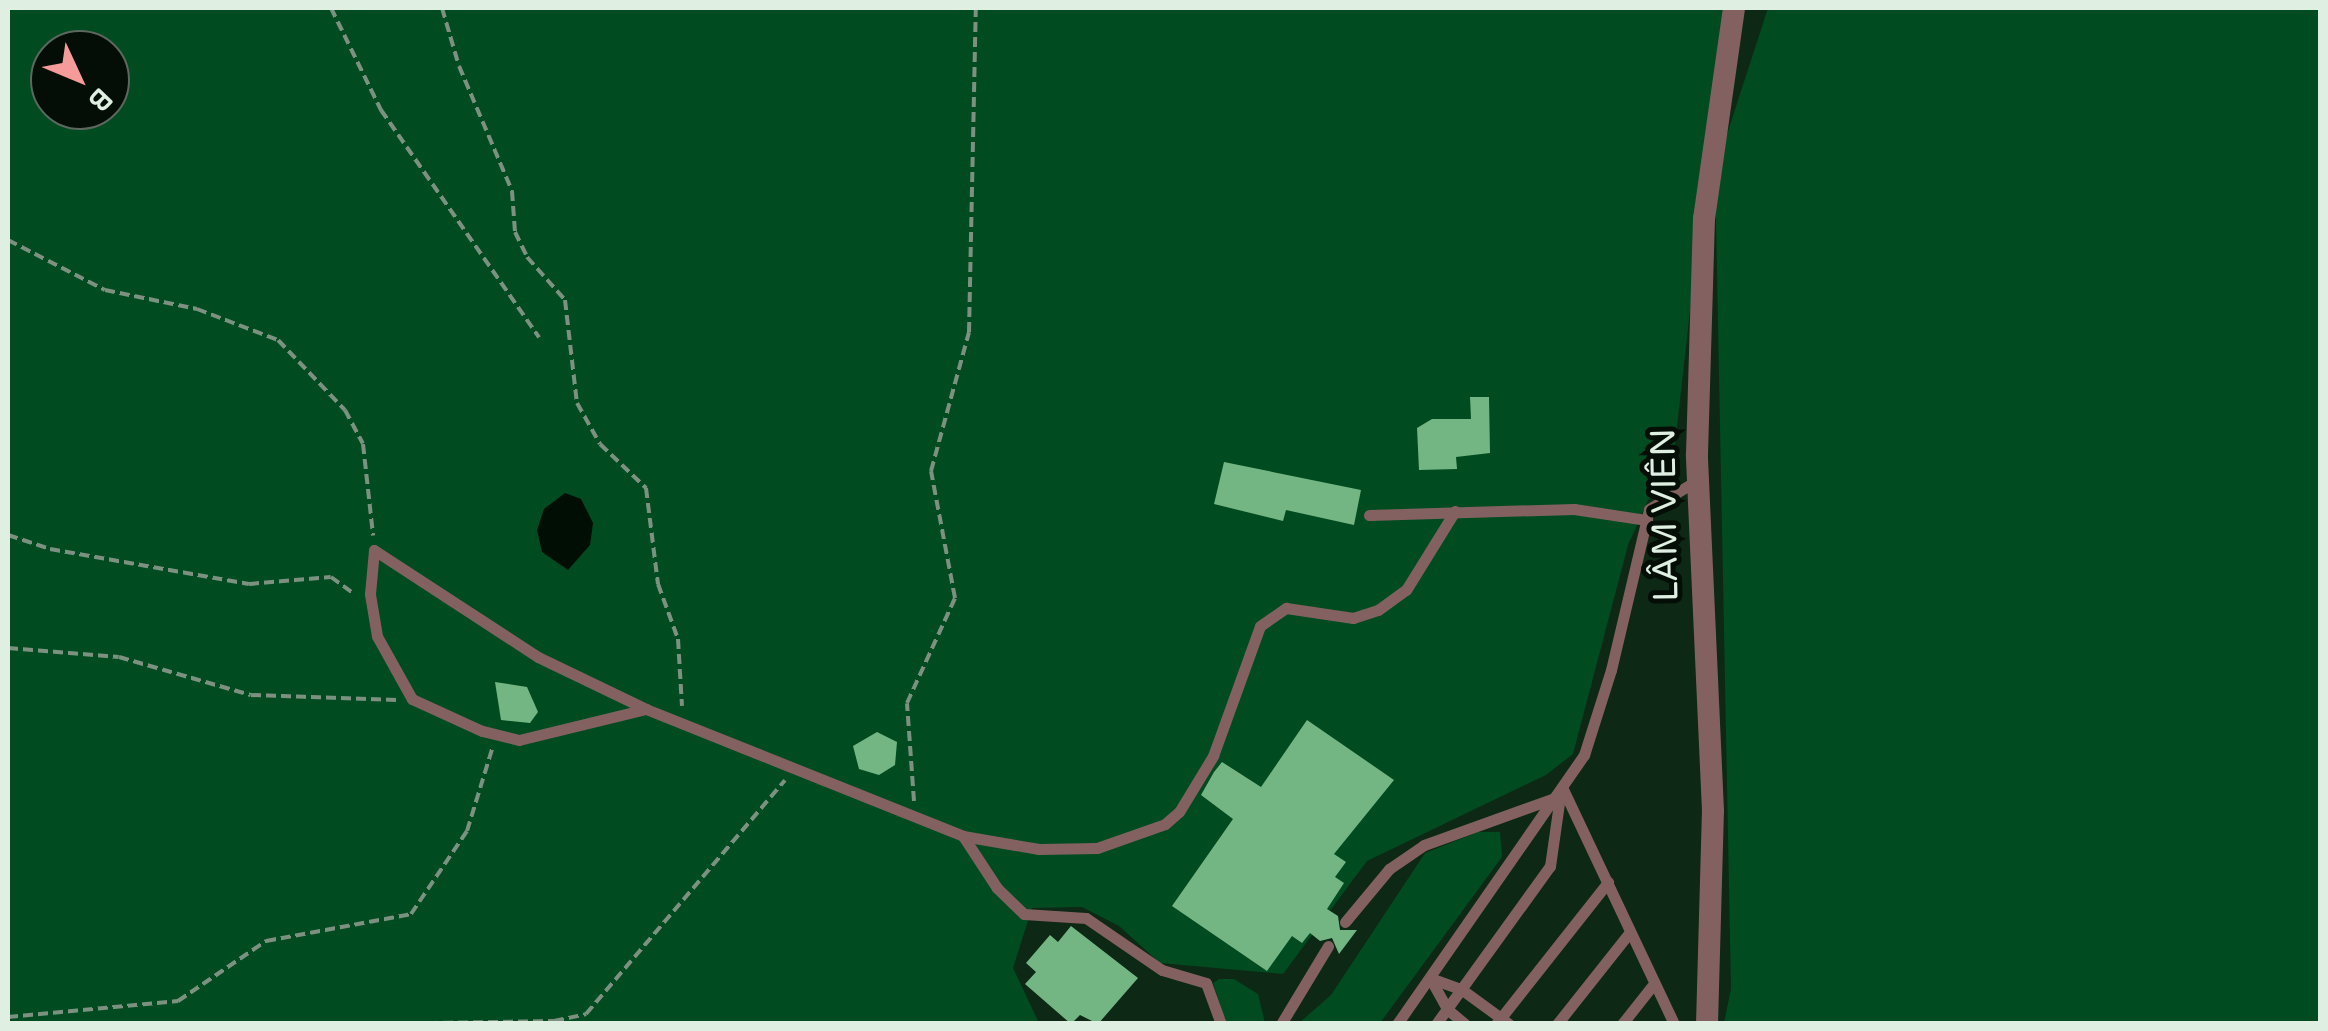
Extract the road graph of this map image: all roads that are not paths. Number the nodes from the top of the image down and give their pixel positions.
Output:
1 (1734, 8) edge
2 (1698, 480) junction
3 (1455, 512) junction
4 (1369, 516) dead end
5 (1647, 520) junction
6 (646, 709) junction
7 (1562, 792) junction
8 (964, 836) junction
9 (1608, 882) junction
10 (1346, 922) dead end
11 (1629, 934) junction
12 (1328, 946) dead end
13 (1430, 978) junction
14 (1652, 986) junction
15 (1461, 989) junction
16 (1447, 1008) junction
17 (1502, 1022) edge
18 (1220, 1024) edge
19 (1281, 1024) edge
20 (1397, 1024) edge
21 (1436, 1024) edge
22 (1465, 1024) edge
23 (1556, 1024) edge
24 (1622, 1024) edge
25 (1674, 1024) edge
26 (1708, 1024) edge

1 - 2 street, LÂM VIÊN
2 - 5 lane
2 - 26 street, LÂM VIÊN
3 - 4 lane
3 - 5 lane
3 - 8 lane
5 - 7 lane
6 - 6 lane
6 - 8 lane
7 - 9 lane
7 - 10 lane
7 - 13 lane
7 - 15 lane
8 - 18 lane
9 - 11 lane
9 - 17 lane
11 - 14 lane
11 - 23 lane
12 - 19 lane
13 - 15 lane
13 - 16 lane
13 - 20 lane
14 - 24 lane
14 - 25 lane
15 - 16 lane
15 - 17 lane
16 - 21 lane
16 - 22 lane

